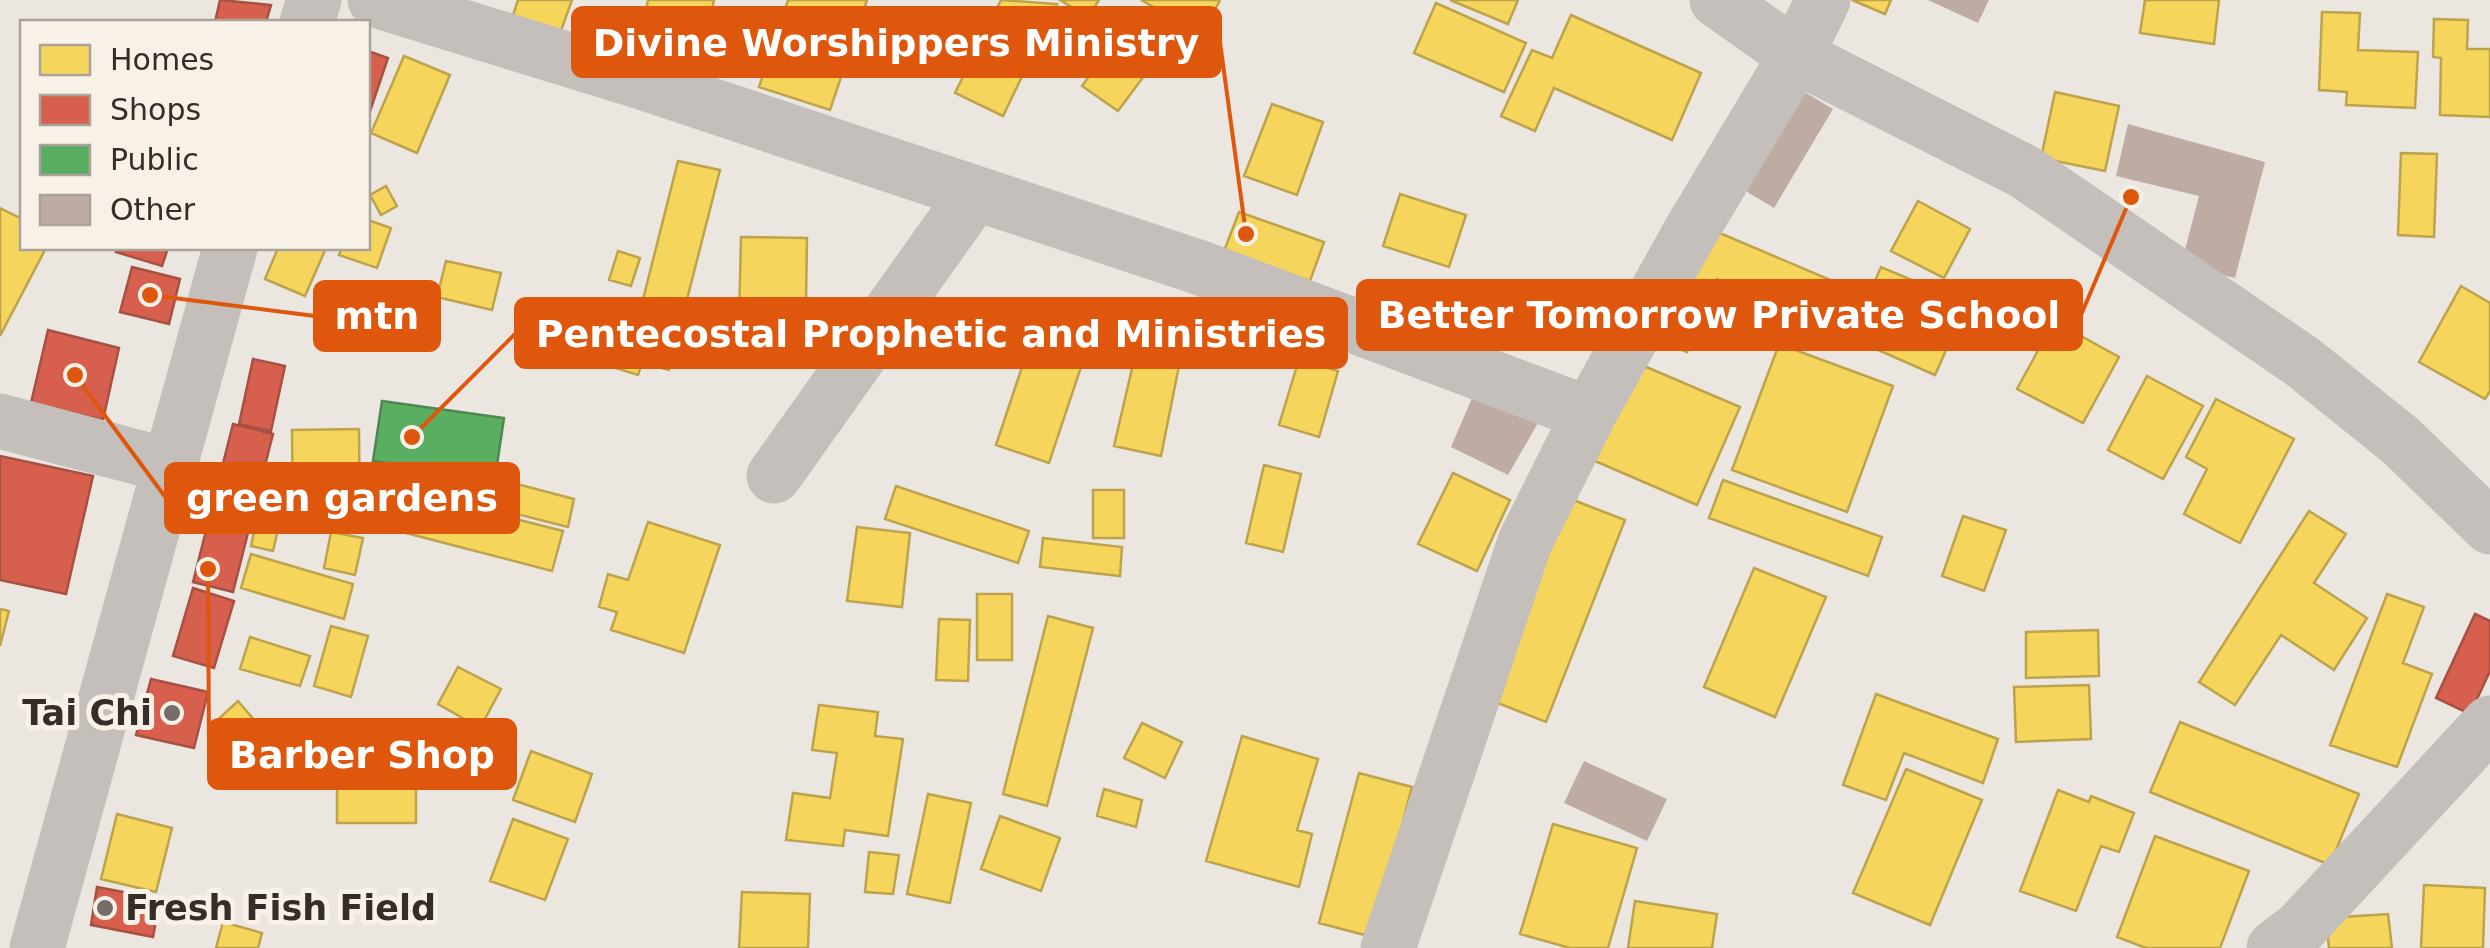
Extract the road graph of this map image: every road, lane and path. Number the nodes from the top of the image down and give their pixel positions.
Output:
1 (376, 0) edge
2 (1718, 0) edge
3 (1824, 0) edge
4 (1796, 56) junction
5 (975, 193) junction
6 (229, 250) edge
7 (1589, 414) junction
8 (0, 421) edge
9 (170, 466) junction
10 (774, 476) dead end
11 (2490, 527) edge
12 (2490, 722) edge
13 (37, 948) edge
14 (1388, 948) edge
15 (2274, 948) edge

1 - 5 street
2 - 4 street
3 - 4 street
4 - 7 street
4 - 11 street
5 - 7 street
5 - 10 street
6 - 9 street
7 - 14 street
8 - 9 street
9 - 13 street
12 - 15 street

